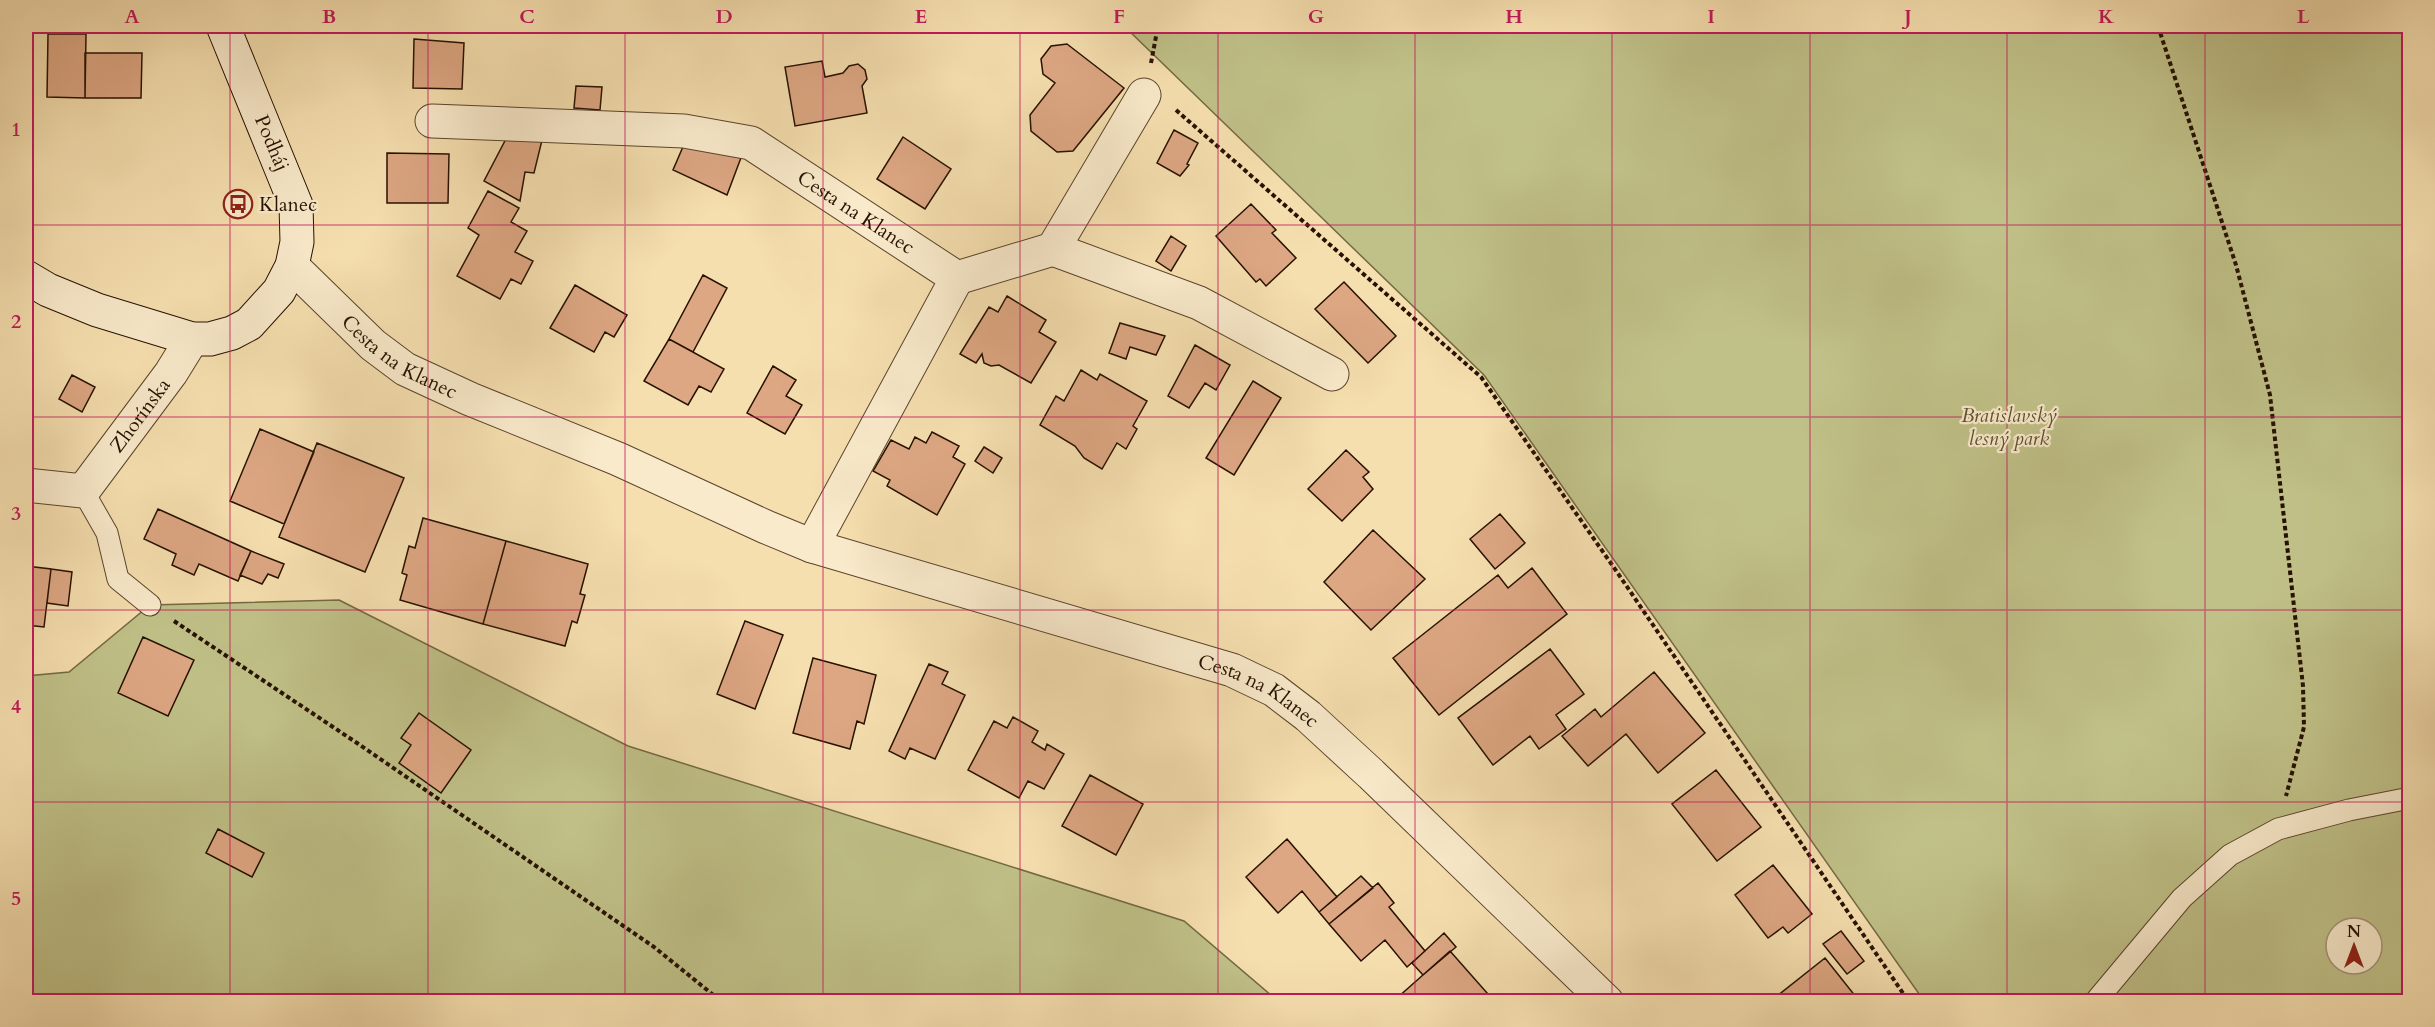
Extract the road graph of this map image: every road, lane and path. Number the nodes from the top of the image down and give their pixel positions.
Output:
1 (223, 26) edge
2 (2158, 26) edge
3 (1144, 95) joint
4 (432, 121) dead end
5 (1053, 249) junction
6 (292, 266) junction
7 (26, 277) edge
8 (957, 278) junction
9 (192, 339) junction
10 (1332, 374) dead end
11 (26, 486) edge
12 (83, 491) junction
13 (812, 546) junction
14 (150, 605) joint
15 (2409, 798) edge
16 (2278, 829) junction
17 (722, 1002) edge
18 (1607, 1002) edge
19 (1909, 1002) edge
20 (2095, 1002) edge

1 - 6 street, Podháj
2 - 16 path
3 - 5 street
3 - 19 path
4 - 8 street, Cesta na Klanec
5 - 8 street
5 - 10 street
6 - 9 street
6 - 13 street, Cesta na Klanec
7 - 9 street
8 - 13 street
9 - 12 street, Zhorínska
11 - 12 street
12 - 14 lane
13 - 18 street, Cesta na Klanec
14 - 17 path
15 - 16 lane
16 - 20 lane

